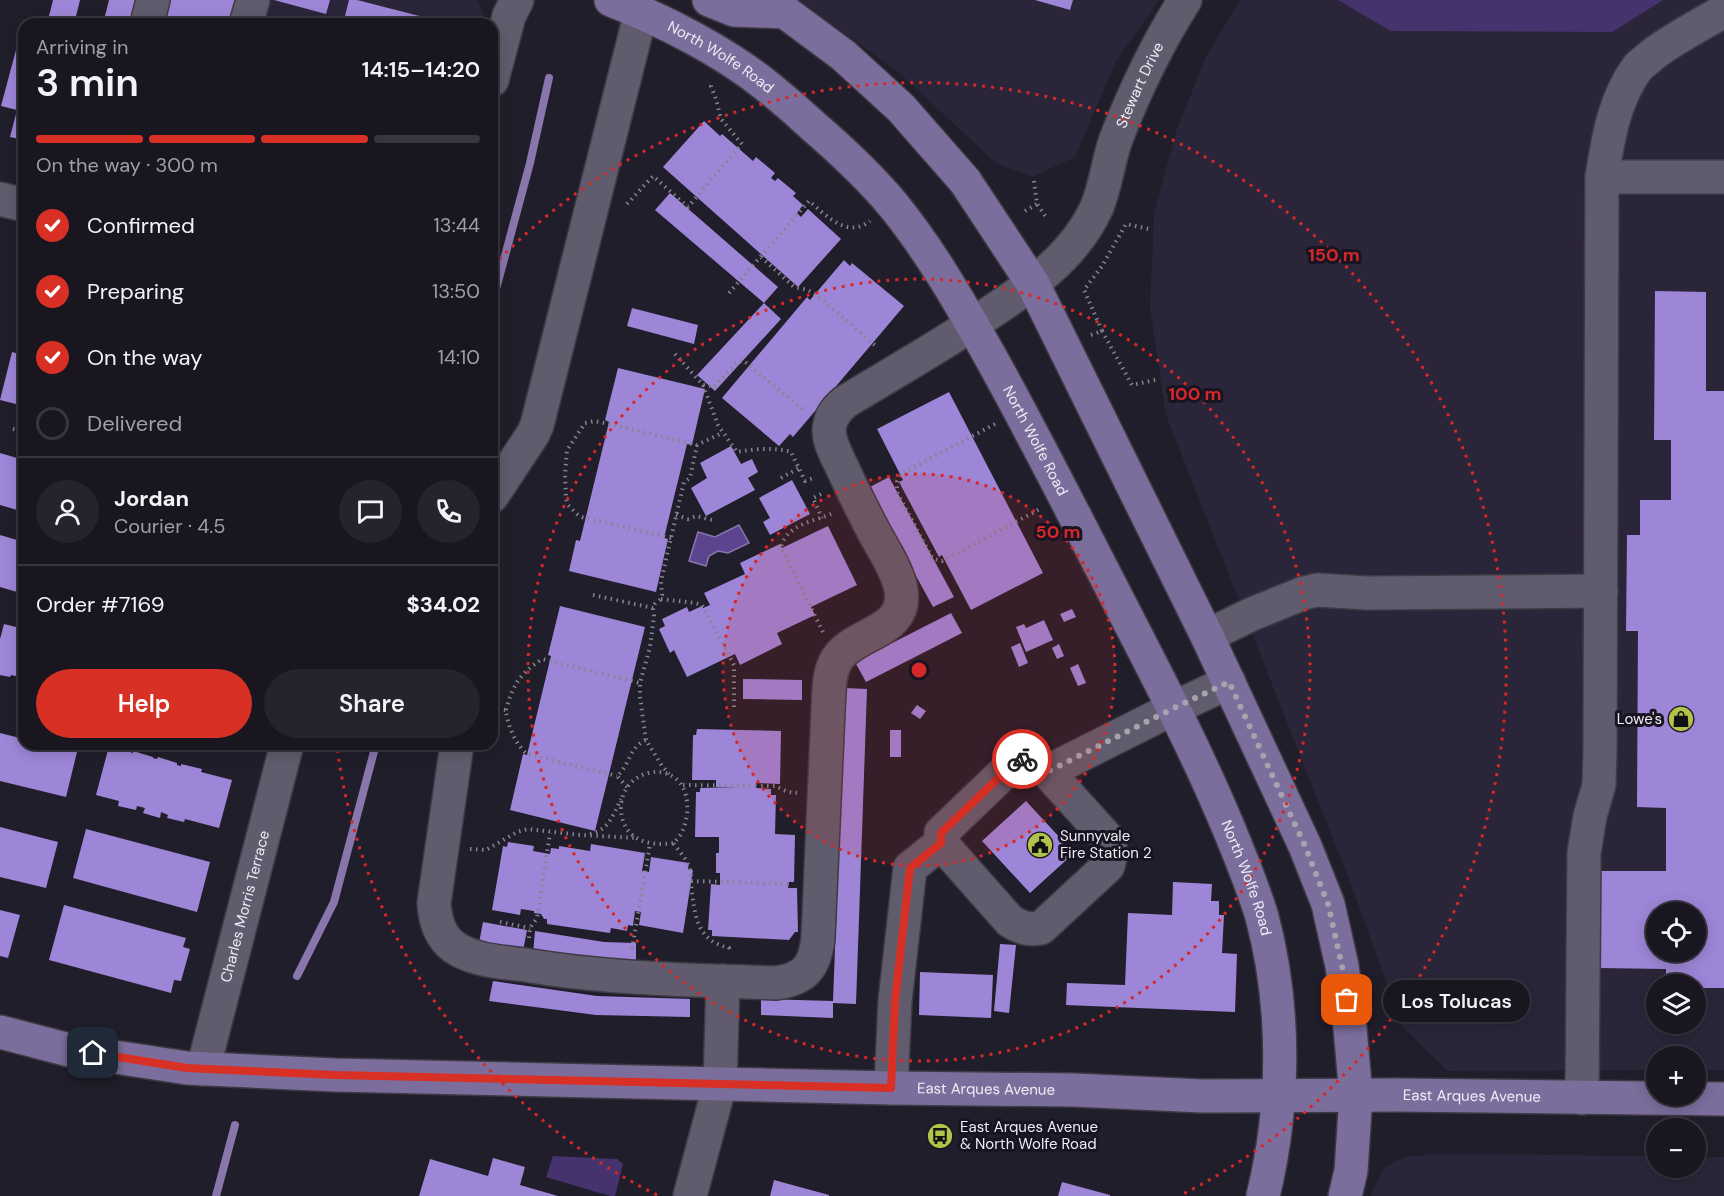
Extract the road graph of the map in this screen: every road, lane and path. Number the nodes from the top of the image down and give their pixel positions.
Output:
1 (153, 0) edge
2 (253, 0) edge
3 (518, 0) edge
4 (611, 0) edge
5 (709, 0) edge
6 (1185, 0) edge
7 (775, 6) edge
8 (1724, 11) edge
9 (641, 12) junction
10 (148, 18) edge
11 (248, 18) edge
12 (724, 56) junction
13 (498, 57) edge
14 (1602, 177) junction
15 (1724, 177) edge
16 (1034, 181) dead end
17 (0, 199) edge
18 (18, 204) edge
19 (627, 204) dead end
20 (1037, 204) junction
21 (893, 205) junction
22 (1025, 211) dead end
23 (1046, 217) dead end
24 (1149, 229) dead end
25 (761, 256) junction
26 (1033, 284) junction
27 (729, 293) dead end
28 (972, 325) junction
29 (1102, 331) junction
30 (1090, 335) dead end
31 (675, 354) dead end
32 (902, 368) junction
33 (1159, 379) dead end
34 (703, 385) junction
35 (1020, 411) junction
36 (13, 429) dead end
37 (18, 430) edge
38 (829, 431) junction
39 (722, 433) junction
40 (698, 445) junction
41 (799, 468) junction
42 (781, 478) dead end
43 (498, 487) edge
44 (842, 492) junction
45 (1065, 496) junction
46 (676, 515) junction
47 (822, 518) junction
48 (712, 520) dead end
49 (671, 538) junction
50 (1601, 591) junction
51 (593, 595) dead end
52 (661, 599) junction
53 (653, 608) junction
54 (1207, 636) junction
55 (836, 660) junction
56 (1229, 682) junction
57 (640, 683) junction
58 (1174, 708) junction
59 (498, 709) edge
60 (507, 710) junction
61 (734, 710) dead end
62 (646, 740) junction
63 (285, 750) edge
64 (456, 750) edge
65 (1047, 772) junction
66 (669, 774) junction
67 (617, 776) junction
68 (682, 785) junction
69 (627, 787) junction
70 (624, 792) junction
71 (824, 794) junction
72 (550, 833) dead end
73 (580, 836) junction
74 (637, 838) junction
75 (673, 843) junction
76 (941, 843) junction
77 (443, 844) junction
78 (650, 844) junction
79 (691, 881) junction
80 (821, 885) junction
81 (500, 922) dead end
82 (530, 928) junction
83 (525, 965) junction
84 (627, 976) junction
85 (726, 981) junction
86 (0, 1032) edge
87 (202, 1069) junction
88 (720, 1084) junction
89 (891, 1088) junction
90 (1279, 1095) junction
91 (1356, 1095) junction
92 (1582, 1098) junction
93 (1724, 1099) edge
94 (690, 1196) edge
95 (1263, 1196) edge
96 (1346, 1196) edge

1 - 10 street
2 - 11 street
3 - 13 street
4 - 9 main road, North Wolfe Road
5 - 7 main road
6 - 26 street, Stewart Drive
7 - 26 main road
8 - 14 street
9 - 12 main road, North Wolfe Road
9 - 43 street
12 - 19 path
12 - 21 main road, North Wolfe Road
14 - 15 street
14 - 50 street
16 - 20 path
17 - 18 street
20 - 22 path
20 - 23 path
21 - 25 path
21 - 28 main road, North Wolfe Road
24 - 29 path
25 - 27 path
25 - 32 path
26 - 28 street, Stewart Drive
26 - 54 main road
28 - 32 street, Stewart Drive
28 - 35 main road, North Wolfe Road
29 - 30 path
29 - 33 path
31 - 34 path
32 - 38 street, Stewart Drive
34 - 38 path
34 - 39 path
35 - 45 main road, North Wolfe Road
35 - 45 path
36 - 37 path
38 - 44 street
39 - 40 path
39 - 41 path
40 - 46 path
40 - 49 path
41 - 42 path
41 - 44 path
44 - 47 path
44 - 47 path
44 - 55 street
45 - 58 main road, North Wolfe Road
46 - 48 path
46 - 49 path
47 - 55 path
49 - 52 path
50 - 54 street
50 - 92 street
51 - 53 path
52 - 53 path
52 - 61 path
53 - 57 path
54 - 56 main road
55 - 71 street
56 - 58 street
56 - 91 main road
57 - 60 path
57 - 62 path
58 - 65 street
58 - 90 main road, North Wolfe Road
59 - 60 path
60 - 67 path
62 - 66 path
62 - 67 path
63 - 87 street, Charles Morris Terrace
64 - 77 street
65 - 76 street
65 - 76 street
66 - 68 path
66 - 69 path
67 - 69 path
68 - 71 path
68 - 75 path
69 - 70 path
70 - 73 path
70 - 74 path
71 - 80 street
72 - 82 path
73 - 74 path
73 - 77 path
74 - 78 path
75 - 78 path
75 - 79 path
76 - 89 street
77 - 83 street
78 - 84 path
79 - 80 path
79 - 85 path
80 - 85 street
81 - 82 path
82 - 83 path
83 - 84 street
84 - 85 street
85 - 88 street
86 - 87 main road, East Arques Avenue
87 - 88 main road, East Arques Avenue
88 - 89 main road, East Arques Avenue
88 - 94 street
89 - 90 main road, East Arques Avenue
90 - 91 main road, East Arques Avenue
90 - 95 main road, North Wolfe Road
91 - 92 main road, East Arques Avenue
91 - 96 main road
92 - 93 main road, East Arques Avenue

